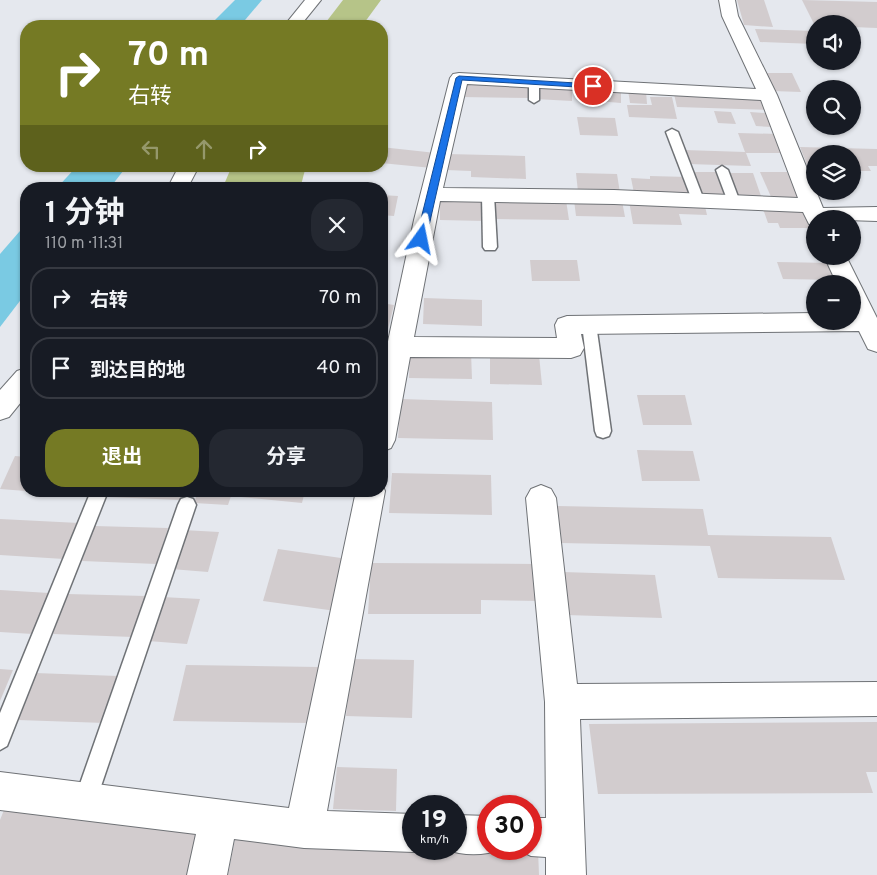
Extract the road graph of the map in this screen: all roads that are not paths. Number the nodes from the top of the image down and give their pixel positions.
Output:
1 (313, 0) edge
2 (727, 0) edge
3 (297, 20) edge
4 (768, 95) junction
5 (672, 132) dead end
6 (722, 170) dead end
7 (431, 194) junction
8 (488, 195) junction
9 (698, 200) junction
10 (734, 202) junction
11 (814, 210) edge
12 (806, 212) edge
13 (861, 214) edge
14 (877, 214) edge
15 (490, 247) dead end
16 (861, 310) edge
17 (589, 324) junction
18 (872, 332) edge
19 (400, 347) junction
20 (20, 385) edge
21 (388, 406) edge
22 (0, 409) edge
23 (603, 431) dead end
24 (98, 497) edge
25 (370, 497) edge
26 (542, 498) dead end
27 (187, 505) dead end
28 (877, 699) edge
29 (562, 702) junction
30 (0, 739) edge
31 (0, 791) edge
32 (85, 801) junction
33 (219, 818) junction
34 (304, 829) junction
35 (402, 832) edge
36 (548, 837) edge
37 (207, 875) edge
38 (566, 875) edge

1 - 3 street
2 - 4 street
4 - 7 street
4 - 11 street
5 - 9 lane
6 - 10 lane
7 - 8 street
7 - 19 street
8 - 9 street
8 - 15 lane
9 - 10 street
10 - 12 street
13 - 14 street
16 - 18 street
17 - 18 street
17 - 19 street
17 - 23 lane
19 - 21 street
20 - 22 street
24 - 30 lane
25 - 34 street
26 - 29 street
27 - 32 lane
28 - 29 street
29 - 36 street
31 - 32 street
32 - 33 street
33 - 34 street
33 - 37 street
34 - 35 street
36 - 38 street

